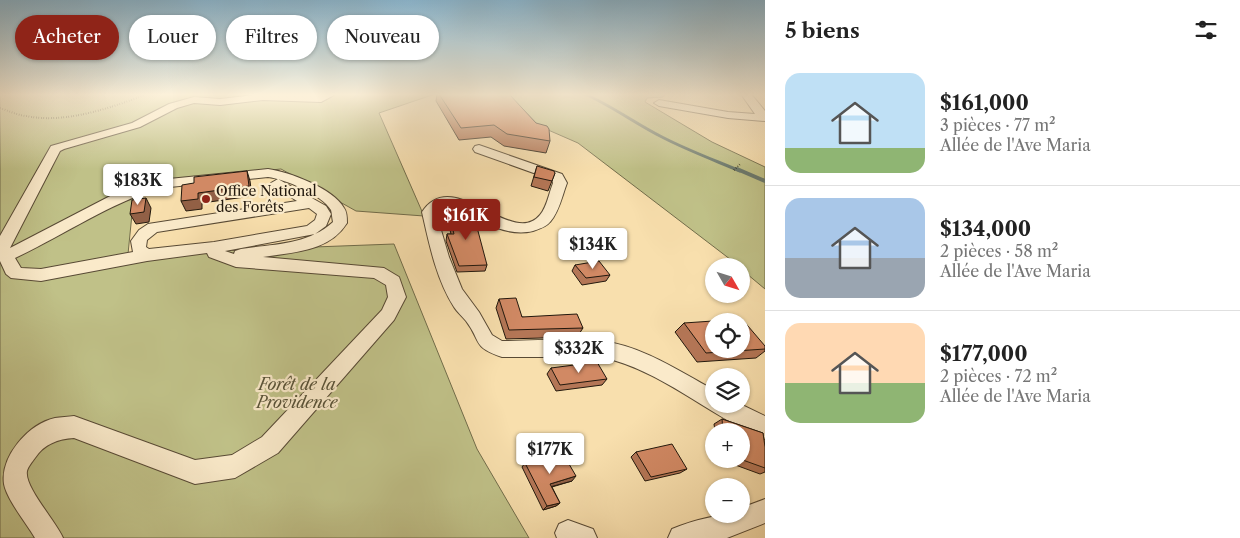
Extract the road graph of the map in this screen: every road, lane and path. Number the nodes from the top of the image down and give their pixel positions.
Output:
1 (147, 119) edge
2 (479, 149) dead end
3 (740, 164) dead end
4 (734, 170) dead end
5 (261, 183) dead end
6 (310, 203) junction
7 (254, 212) junction
8 (204, 220) junction
9 (255, 240) junction
10 (214, 251) junction
11 (2, 252) edge
12 (148, 255) junction
13 (705, 396) edge
14 (736, 413) edge
15 (765, 428) edge
16 (765, 511) edge
17 (50, 538) edge
18 (681, 538) edge

1 - 11 street
2 - 13 street
3 - 4 path
5 - 6 street
6 - 7 street
6 - 9 street
7 - 8 street
7 - 9 street
8 - 10 street
8 - 12 street
9 - 10 street
10 - 11 street
10 - 12 street
10 - 17 street
11 - 12 street
14 - 15 street
16 - 18 street

